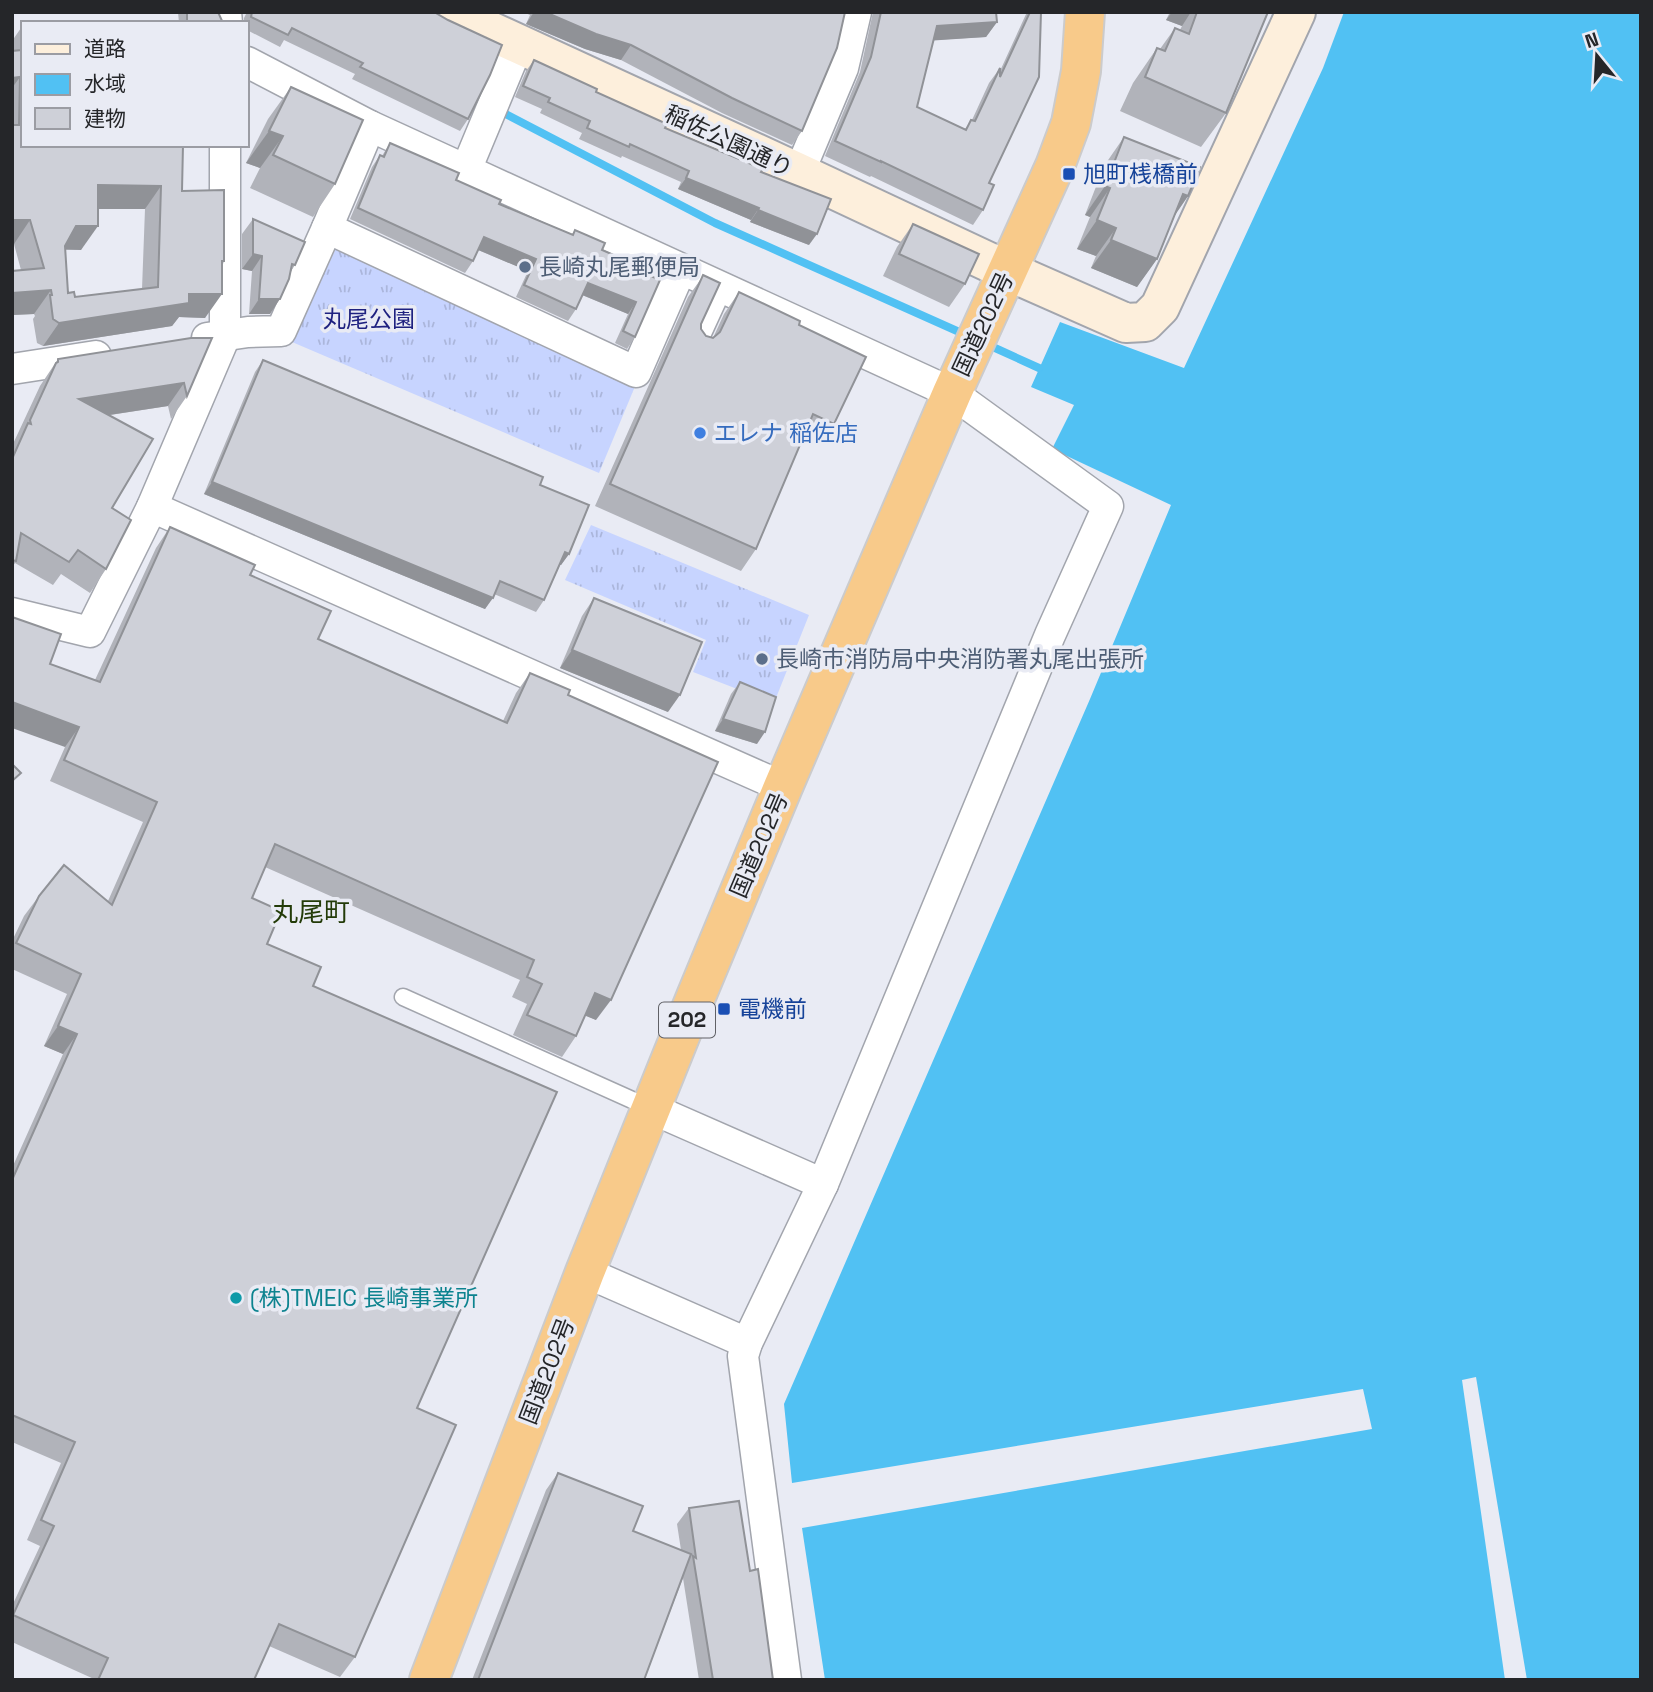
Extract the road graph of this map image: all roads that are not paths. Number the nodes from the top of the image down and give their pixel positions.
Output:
1 (449, 12) edge
2 (856, 12) edge
3 (1085, 12) edge
4 (1296, 12) edge
5 (518, 45) junction
6 (248, 63) edge
7 (370, 126) junction
8 (225, 147) edge
9 (466, 170) junction
10 (799, 173) junction
11 (327, 229) junction
12 (681, 269) junction
13 (1002, 284) junction
14 (724, 288) junction
15 (225, 336) junction
16 (185, 342) edge
17 (696, 349) edge
18 (119, 352) edge
19 (12, 369) edge
20 (957, 380) junction
21 (152, 507) junction
22 (12, 613) edge
23 (783, 787) junction
24 (403, 997) dead end
25 (650, 1108) junction
26 (823, 1184) junction
27 (585, 1272) junction
28 (747, 1343) junction
29 (429, 1680) edge
30 (786, 1680) edge

1 - 5 street, 稲佐公園通り
2 - 10 street
3 - 13 highway, 国道202号 / 202
4 - 13 street, 稲佐公園通り
5 - 9 street
5 - 10 street, 稲佐公園通り
6 - 7 street
7 - 9 street
7 - 11 street
8 - 15 street
9 - 12 street
10 - 13 street, 稲佐公園通り
11 - 12 street
11 - 15 street
12 - 14 street
13 - 20 highway, 国道202号 / 202
14 - 17 lane
14 - 20 street
15 - 16 street
15 - 21 street
18 - 19 street
20 - 23 highway, 国道202号 / 202
20 - 26 street
21 - 22 street
21 - 23 street
23 - 25 highway, 国道202号 / 202
24 - 25 lane
25 - 26 street
25 - 27 highway, 国道202号 / 202
26 - 28 street
27 - 28 street
27 - 29 highway, 国道202号 / 202
28 - 30 street

